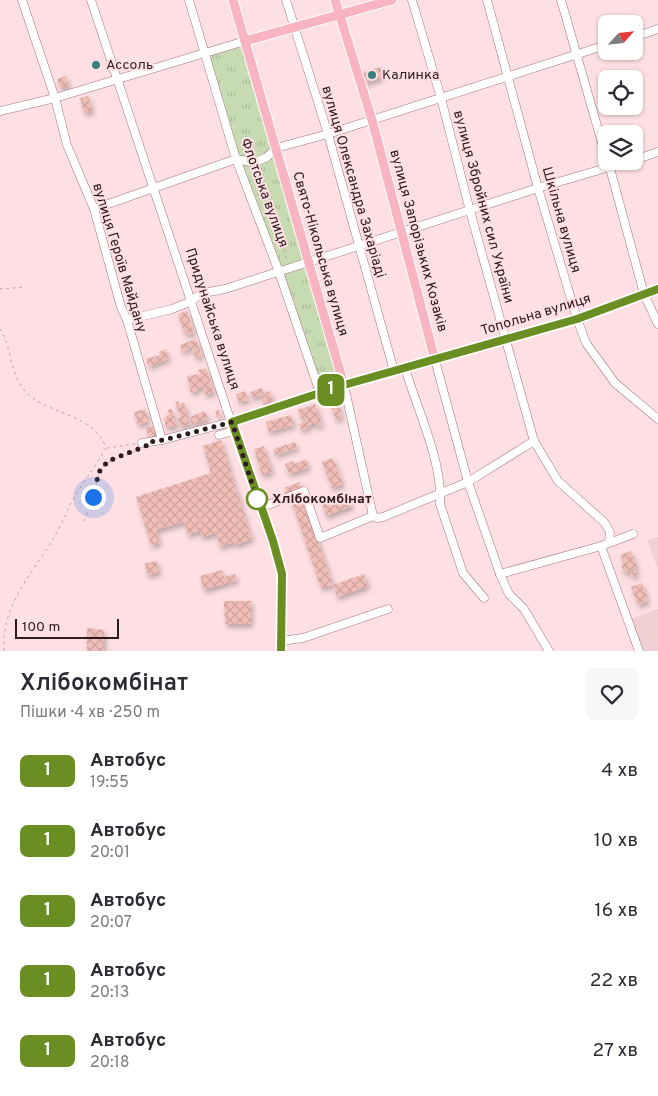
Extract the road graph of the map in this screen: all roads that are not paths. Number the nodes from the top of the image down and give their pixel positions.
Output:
1 (22, 0) edge
2 (91, 0) edge
3 (189, 0) edge
4 (233, 0) edge
5 (286, 0) edge
6 (335, 0) edge
7 (392, 0) edge
8 (412, 0) edge
9 (487, 0) edge
10 (561, 0) edge
11 (339, 15) junction
12 (295, 28) junction
13 (658, 29) edge
14 (643, 33) edge
15 (245, 42) junction
16 (598, 47) edge
17 (206, 54) junction
18 (577, 54) junction
19 (508, 77) junction
20 (118, 79) junction
21 (55, 98) junction
22 (442, 98) junction
23 (0, 111) edge
24 (372, 120) junction
25 (598, 129) edge
26 (328, 134) junction
27 (276, 148) junction
28 (658, 152) edge
29 (643, 157) edge
30 (236, 159) junction
31 (598, 167) edge
32 (610, 170) edge
33 (154, 188) junction
34 (538, 188) junction
35 (94, 209) junction
36 (470, 211) junction
37 (401, 232) junction
38 (358, 246) junction
39 (308, 262) junction
40 (279, 272) junction
41 (658, 289) edge
42 (644, 294) junction
43 (192, 300) junction
44 (577, 319) junction
45 (127, 320) junction
46 (658, 324) edge
47 (505, 339) junction
48 (434, 360) junction
49 (405, 368) junction
50 (394, 371) junction
51 (344, 385) junction
52 (320, 394) junction
53 (658, 419) edge
54 (233, 426) junction
55 (219, 435) dead end
56 (162, 440) junction
57 (534, 441) junction
58 (145, 442) road end
59 (468, 482) junction
60 (441, 494) junction
61 (260, 508) junction
62 (374, 516) junction
63 (633, 534) dead end
64 (609, 542) junction
65 (601, 546) junction
66 (500, 574) junction
67 (484, 598) dead end
68 (388, 609) dead end
69 (281, 641) junction
70 (281, 651) edge
71 (548, 651) edge
72 (639, 651) edge

1 - 21 street, вулиця Героїв Майдану
2 - 20 street, Придунайська вулиця
3 - 17 street, Флотська вулиця
4 - 15 main road, Свято-Нікольська вулиця
5 - 12 street, вулиця Олександра Захаріаді
6 - 11 main road, вулиця Запорізьких Козаків
7 - 11 main road
8 - 22 street, вулиця Збройних сил України
9 - 19 street, Шкільна вулиця
10 - 18 street
11 - 12 main road
11 - 24 main road, вулиця Запорізьких Козаків
12 - 15 main road
12 - 26 street, вулиця Олександра Захаріаді
13 - 14 street
15 - 17 street
15 - 27 main road, Свято-Нікольська вулиця
16 - 18 street
17 - 20 street
17 - 30 street, Флотська вулиця
18 - 19 street
18 - 25 street
19 - 22 street
19 - 34 street, Шкільна вулиця
20 - 21 street
20 - 33 street, Придунайська вулиця
21 - 23 street
21 - 35 street, вулиця Героїв Майдану
22 - 24 street
22 - 36 street, вулиця Збройних сил України
24 - 26 street
24 - 37 main road, вулиця Запорізьких Козаків
26 - 27 street
26 - 38 street, вулиця Олександра Захаріаді
27 - 30 street
27 - 39 main road, Свято-Нікольська вулиця
28 - 29 street
30 - 33 street
30 - 40 street, Флотська вулиця
31 - 34 street
32 - 42 street
33 - 35 street
33 - 43 street, Придунайська вулиця
34 - 36 street
34 - 44 street, Шкільна вулиця
35 - 45 street, вулиця Героїв Майдану
36 - 37 street
36 - 47 street, вулиця Збройних сил України
37 - 38 street
37 - 48 main road, вулиця Запорізьких Козаків
38 - 39 street
38 - 50 street, вулиця Олександра Захаріаді
39 - 40 street
39 - 51 main road, Свято-Нікольська вулиця
40 - 43 street
40 - 52 street, Флотська вулиця
41 - 42 main road, Топольна вулиця
42 - 44 main road, Топольна вулиця
42 - 46 street
43 - 45 street
43 - 54 street, Придунайська вулиця
44 - 47 main road, Топольна вулиця
44 - 53 street, Шкільна вулиця
45 - 56 street, вулиця Героїв Майдану
47 - 48 main road, Топольна вулиця
47 - 57 street, вулиця Збройних сил України
48 - 49 main road, Топольна вулиця
48 - 59 street, вулиця Запорізьких Козаків
49 - 50 main road, Топольна вулиця
49 - 60 street
50 - 51 main road, Топольна вулиця
51 - 52 main road, Топольна вулиця
51 - 62 street, Свято-Нікольська вулиця
52 - 54 main road, Топольна вулиця
54 - 55 street
54 - 56 street, Топольна вулиця
54 - 61 main road, Придунайська вулиця
56 - 58 street, Топольна вулиця
57 - 59 street
57 - 64 street, вулиця Збройних сил України
59 - 60 street
59 - 66 street, вулиця Запорізьких Козаків
60 - 62 street
60 - 67 street
61 - 62 street
61 - 69 main road, Придунайська вулиця
63 - 64 street
64 - 65 street
65 - 66 street
65 - 72 street
66 - 71 street, вулиця Запорізьких Козаків
68 - 69 street
69 - 70 main road, Придунайська вулиця

